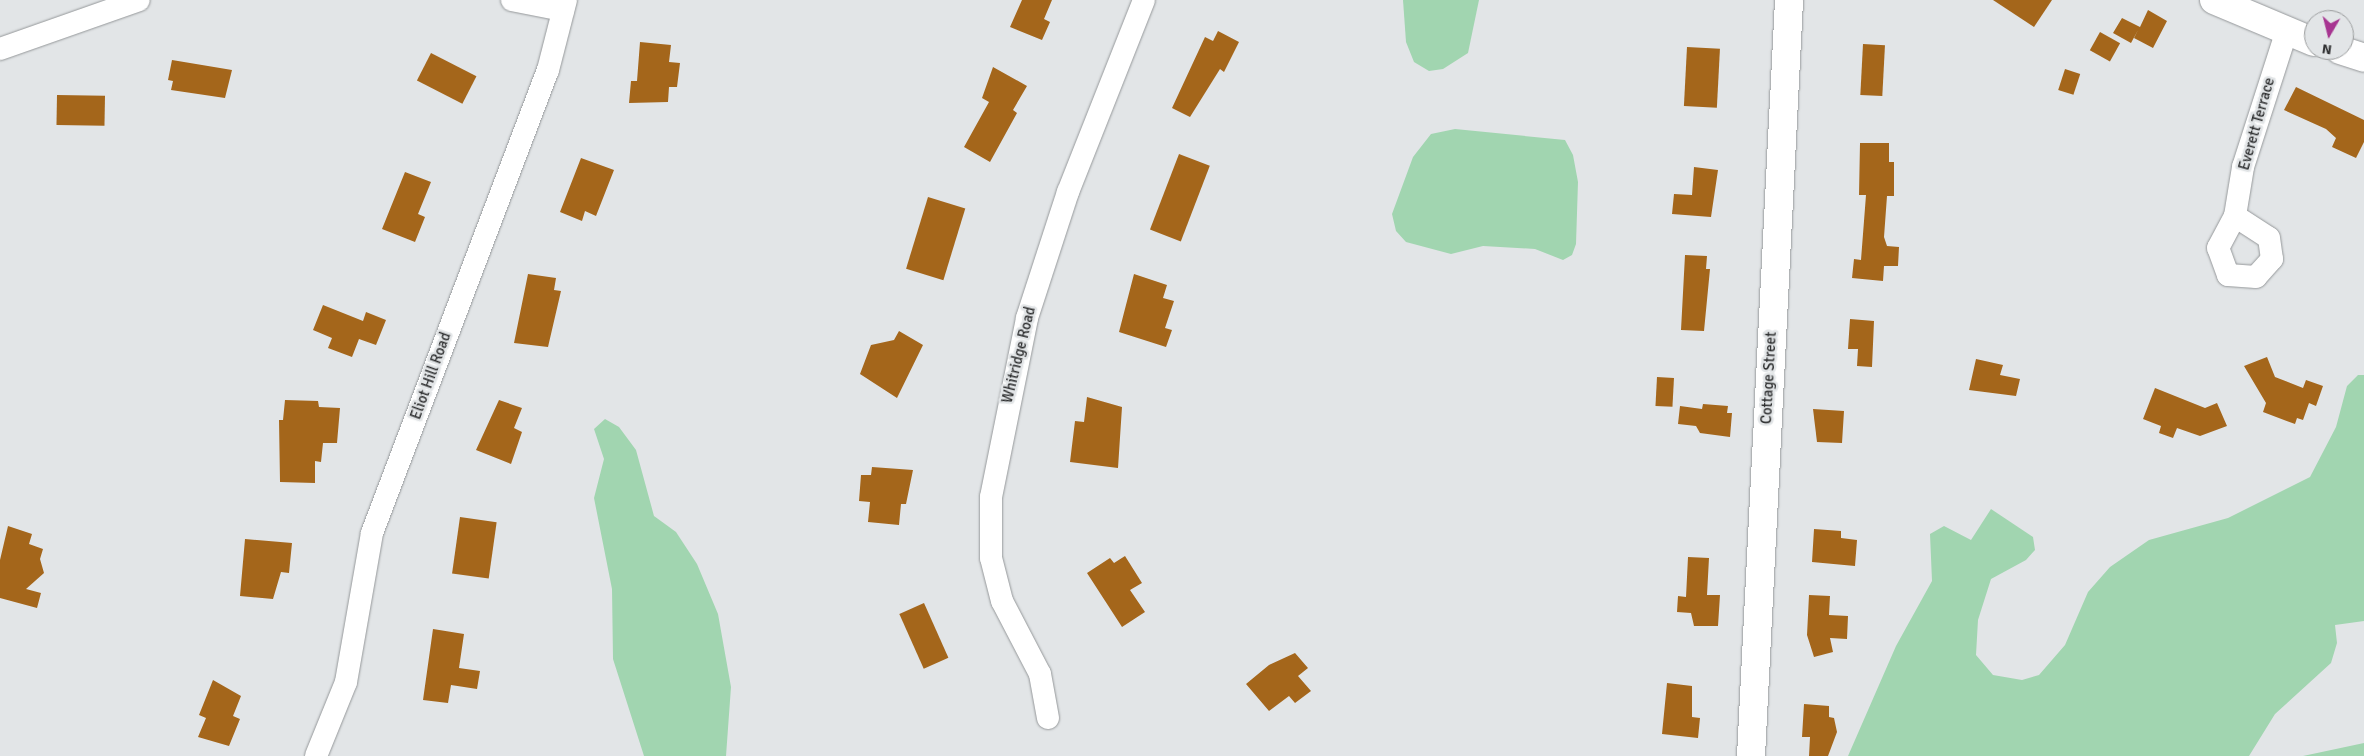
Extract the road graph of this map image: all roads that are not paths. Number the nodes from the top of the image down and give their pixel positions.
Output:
1 (139, 0) edge
2 (512, 0) edge
3 (1144, 0) edge
4 (1789, 0) edge
5 (2214, 0) edge
6 (565, 5) edge
7 (2286, 33) junction
8 (2304, 39) edge
9 (0, 49) edge
10 (2235, 216) dead end
11 (1048, 718) dead end
12 (316, 756) edge
13 (1751, 756) edge

1 - 9 street
2 - 6 street
3 - 11 street, Whitridge Road
4 - 13 street, Cottage Street
5 - 7 street
6 - 12 street, Eliot Hill Road
7 - 8 street
7 - 10 street, Everett Terrace

